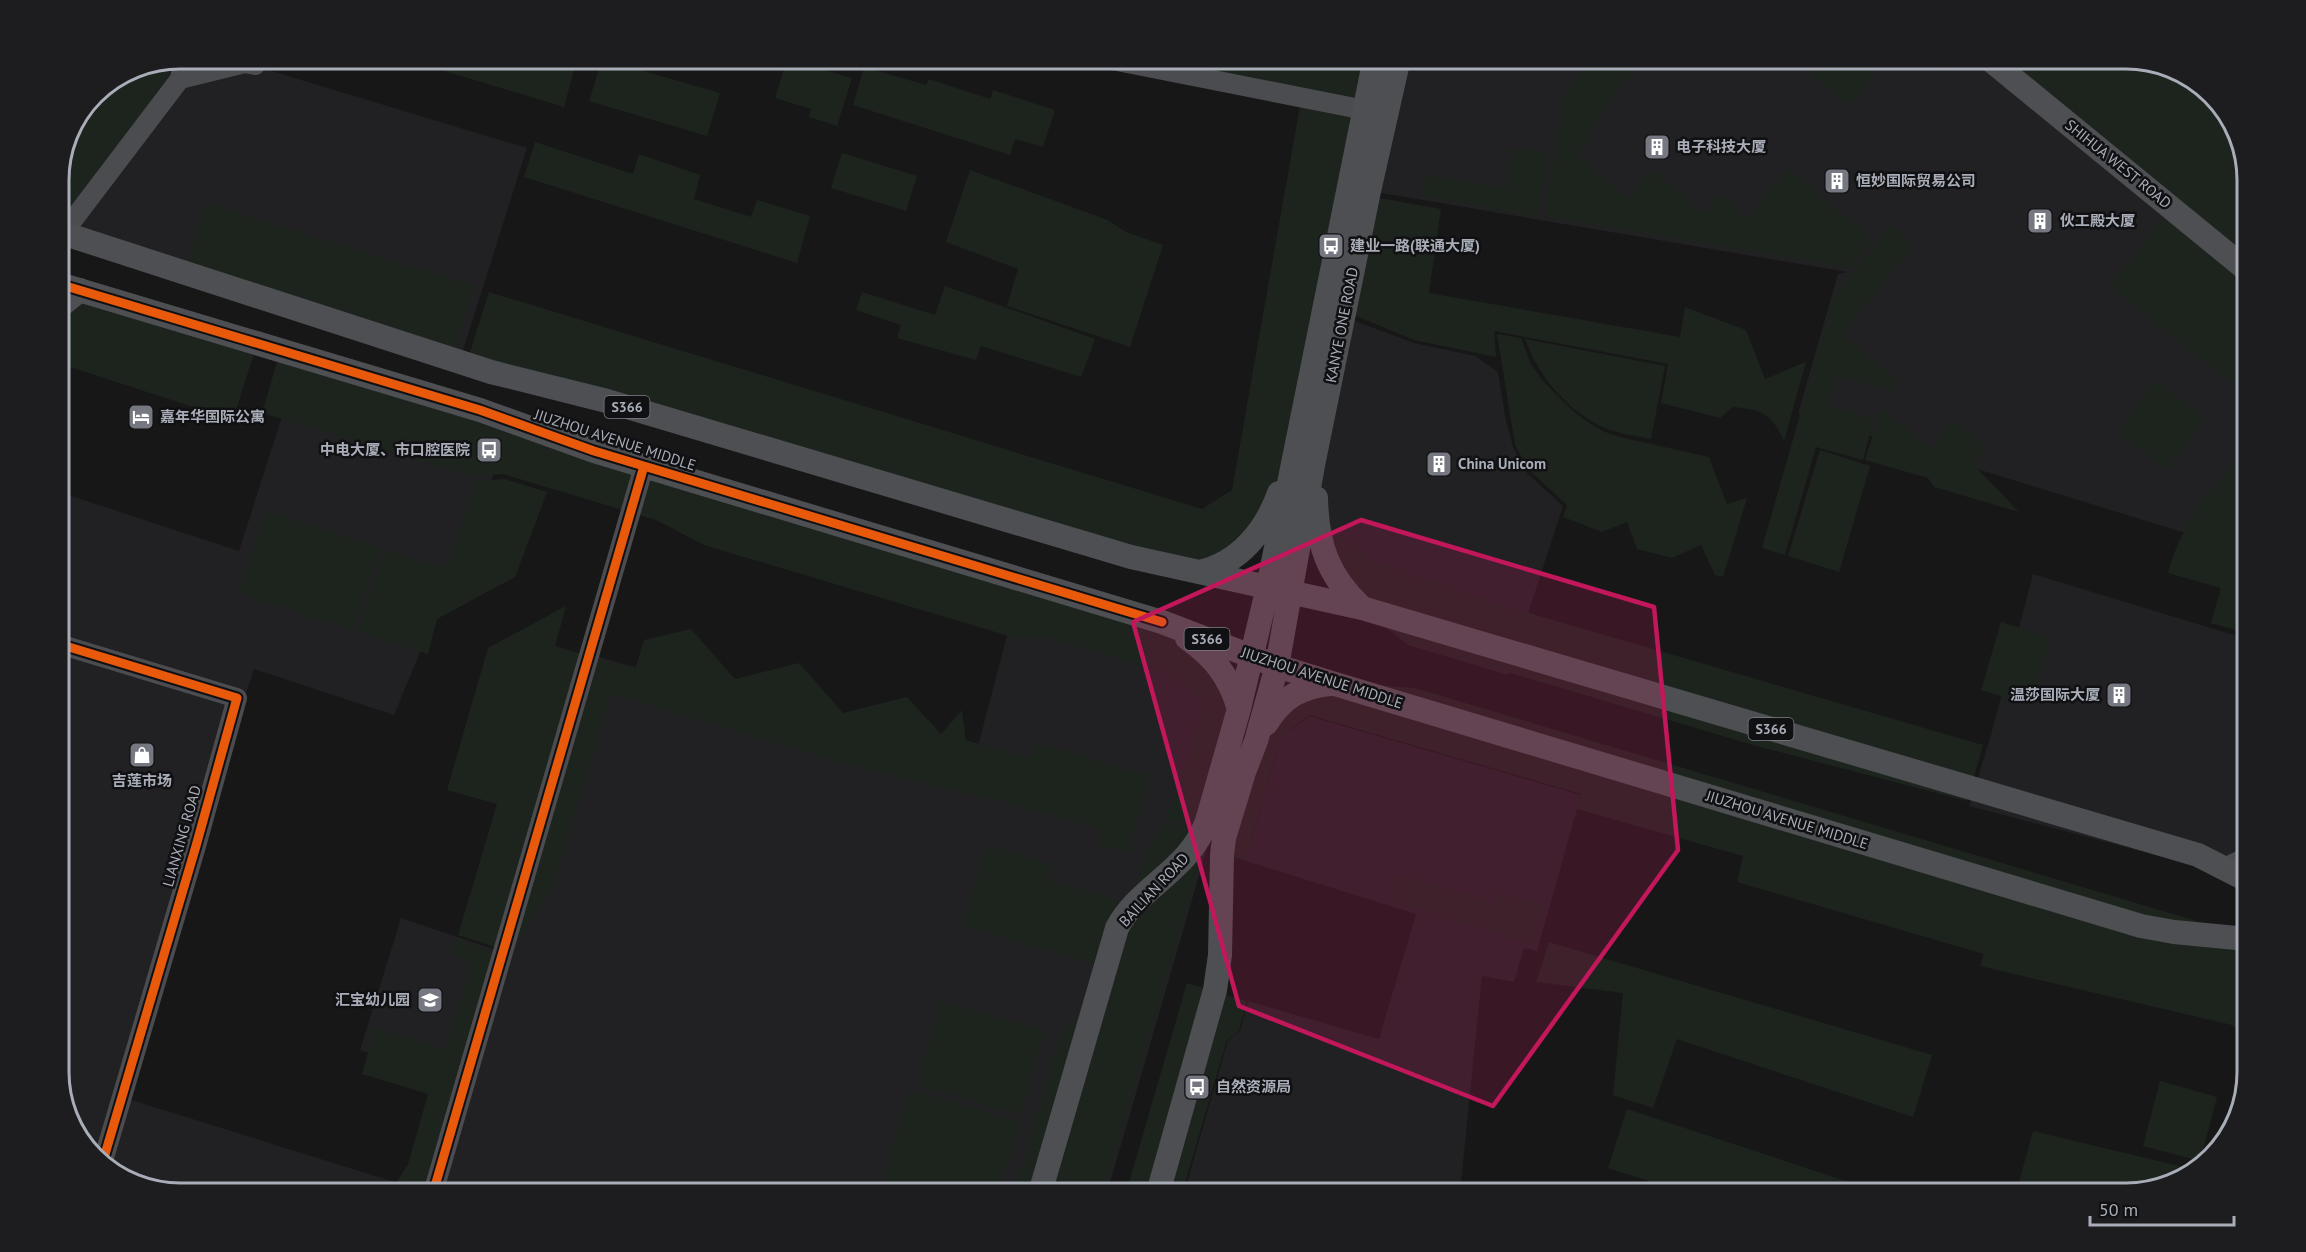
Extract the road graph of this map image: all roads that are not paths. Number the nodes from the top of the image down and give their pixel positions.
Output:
1 (182, 69) edge
2 (221, 69) edge
3 (1158, 69) edge
4 (1373, 69) edge
5 (1397, 69) edge
6 (2001, 69) edge
7 (180, 79) junction
8 (1365, 110) junction
9 (69, 223) edge
10 (69, 236) edge
11 (2237, 262) edge
12 (69, 287) edge
13 (1304, 456) junction
14 (644, 466) junction
15 (1199, 572) junction
16 (1279, 590) junction
17 (1362, 608) junction
18 (1162, 622) junction
19 (69, 647) edge
20 (1252, 656) junction
21 (1276, 666) junction
22 (1335, 684) junction
23 (1239, 709) junction
24 (1256, 741) junction
25 (2237, 862) edge
26 (2222, 869) junction
27 (2237, 876) edge
28 (2237, 938) edge
29 (105, 1153) edge
30 (436, 1183) edge
31 (1043, 1183) edge
32 (1161, 1183) edge

1 - 7 street
2 - 7 street
3 - 8 street
4 - 8 main road, KANYE ONE ROAD
5 - 13 main road, KANYE ONE ROAD
6 - 11 main road, SHIHUA WEST ROAD
7 - 9 street
8 - 13 main road, KANYE ONE ROAD
10 - 15 main road, JIUZHOU AVENUE MIDDLE / S366
12 - 14 main road, JIUZHOU AVENUE MIDDLE / S366
13 - 15 main road
13 - 16 main road, KANYE ONE ROAD
13 - 17 main road
14 - 18 main road, JIUZHOU AVENUE MIDDLE / S366
14 - 30 street
15 - 16 main road, JIUZHOU AVENUE MIDDLE / S366
16 - 17 main road, JIUZHOU AVENUE MIDDLE / S366
16 - 20 main road, BAILIAN ROAD
16 - 21 main road
17 - 26 main road, JIUZHOU AVENUE MIDDLE / S366
18 - 20 main road, JIUZHOU AVENUE MIDDLE / S366
18 - 23 main road
19 - 29 street, LIANXING ROAD
20 - 21 main road, JIUZHOU AVENUE MIDDLE
20 - 23 main road, BAILIAN ROAD
21 - 22 main road, JIUZHOU AVENUE MIDDLE
21 - 24 main road
22 - 24 main road
22 - 28 main road, JIUZHOU AVENUE MIDDLE
23 - 31 main road, BAILIAN ROAD
24 - 32 main road
25 - 26 street
26 - 27 main road, JIUZHOU AVENUE MIDDLE / S366

